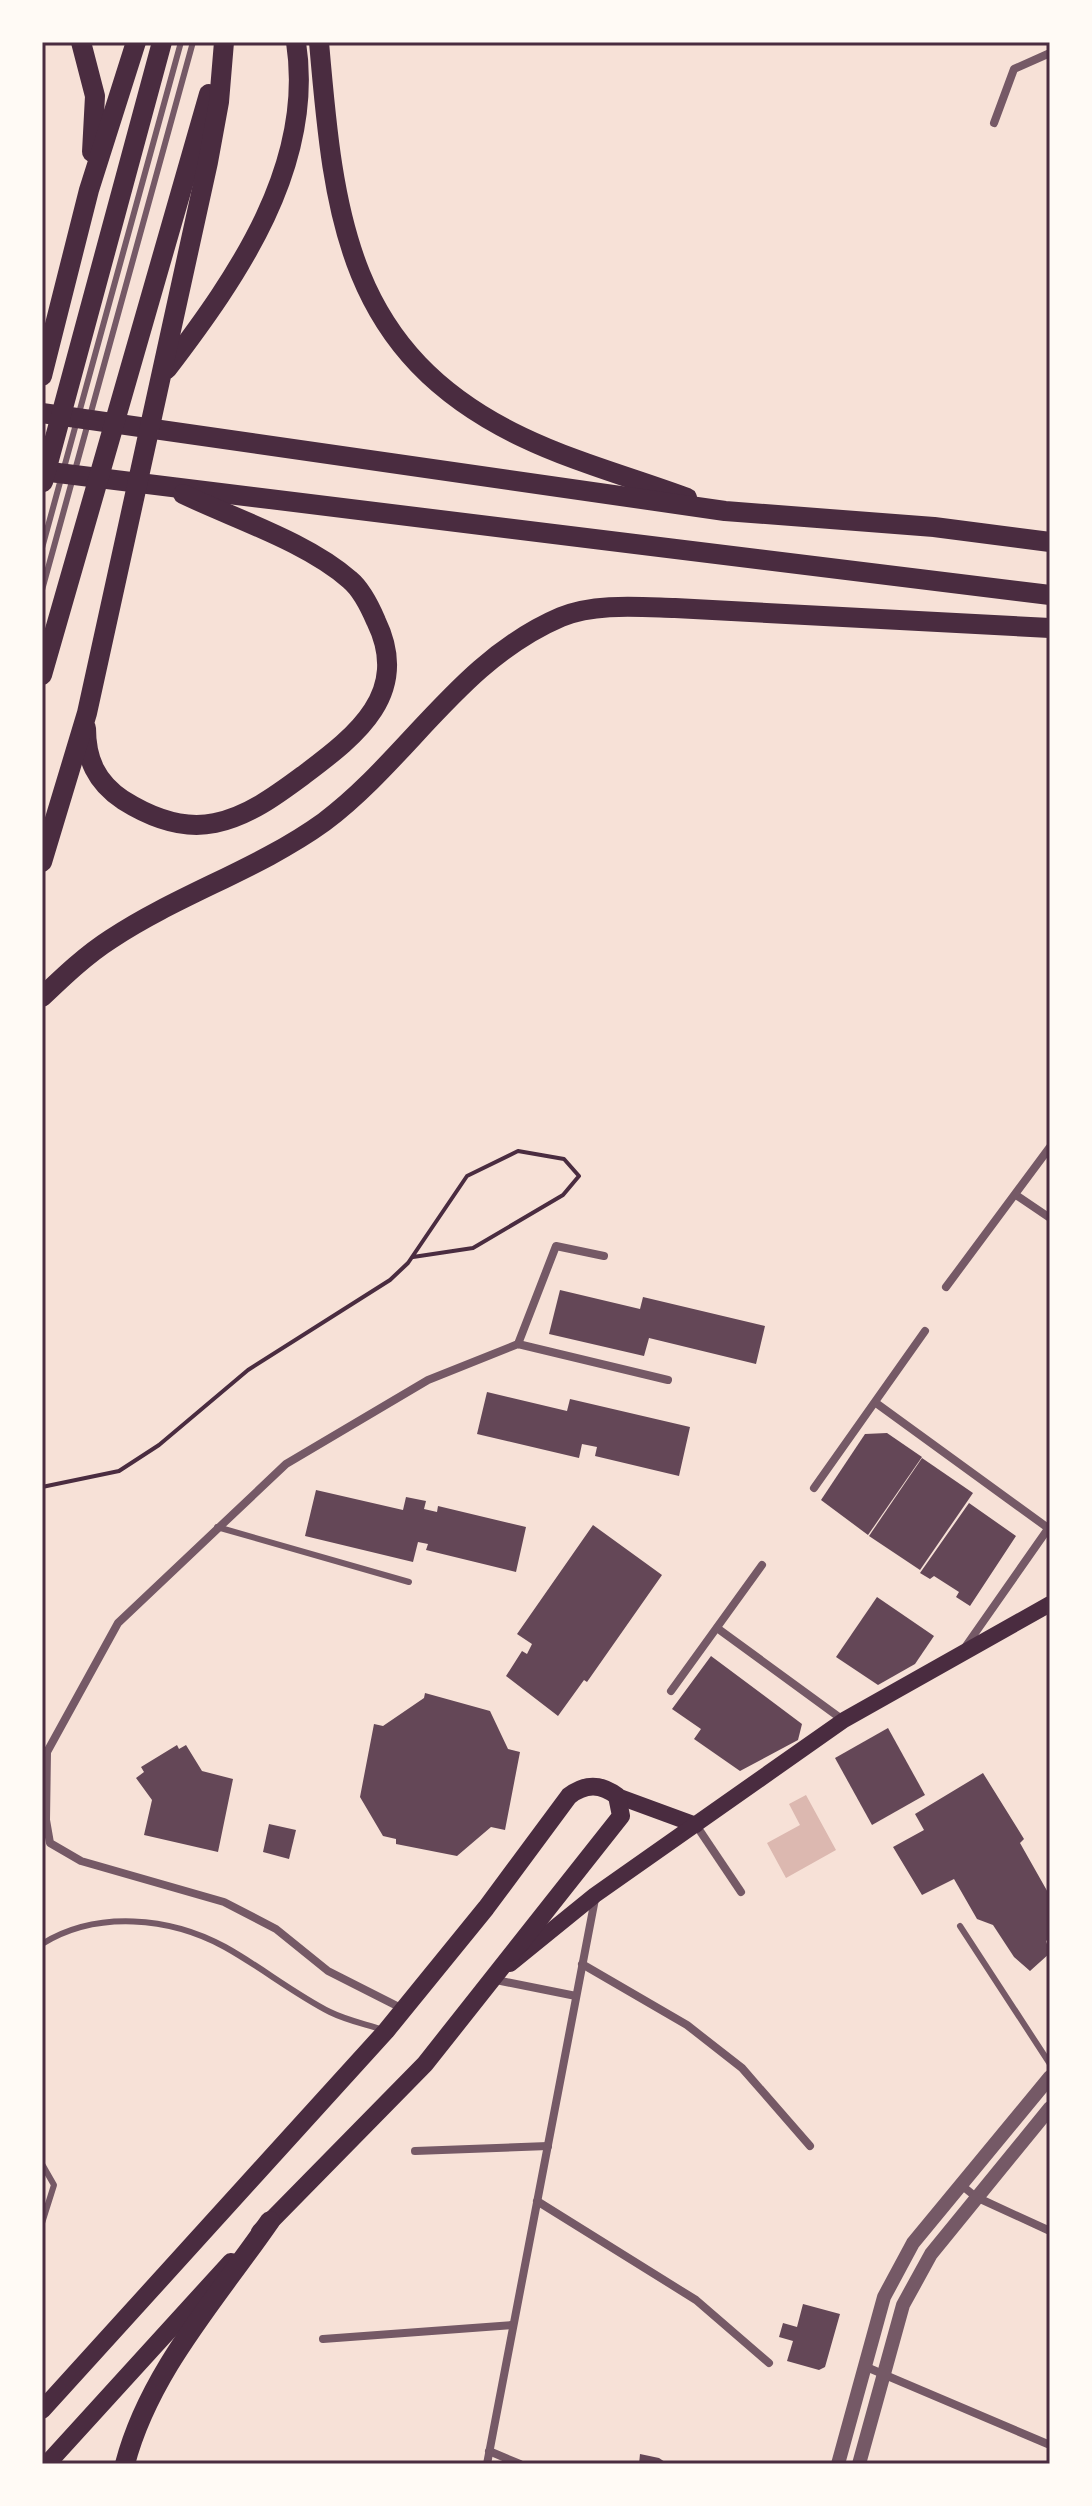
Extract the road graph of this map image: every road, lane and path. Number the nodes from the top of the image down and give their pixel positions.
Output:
1 (81, 42) edge
2 (136, 42) edge
3 (162, 42) edge
4 (181, 42) edge
5 (193, 42) edge
6 (224, 42) edge
7 (296, 42) edge
8 (319, 42) edge
9 (1050, 53) edge
10 (994, 123) dead end
11 (89, 190) junction
12 (162, 375) junction
13 (42, 376) edge
14 (42, 413) edge
15 (42, 471) edge
16 (42, 485) edge
17 (168, 487) junction
18 (725, 511) junction
19 (1050, 542) edge
20 (42, 548) edge
21 (42, 590) edge
22 (1050, 595) edge
23 (1050, 628) edge
24 (42, 675) edge
25 (87, 713) junction
26 (42, 862) edge
27 (42, 997) edge
28 (1050, 1147) edge
29 (1016, 1195) junction
30 (1050, 1218) edge
31 (604, 1256) dead end
32 (413, 1257) junction
33 (946, 1287) dead end
34 (925, 1331) dead end
35 (518, 1344) junction
36 (668, 1380) dead end
37 (876, 1403) junction
38 (42, 1487) edge
39 (814, 1488) dead end
40 (1049, 1526) edge
41 (217, 1527) junction
42 (762, 1565) dead end
43 (409, 1582) dead end
44 (1050, 1604) edge
45 (717, 1628) junction
46 (960, 1655) junction
47 (671, 1691) dead end
48 (844, 1720) junction
49 (45, 1752) edge
50 (617, 1796) junction
51 (696, 1825) junction
52 (741, 1892) dead end
53 (595, 1895) junction
54 (960, 1926) dead end
55 (42, 1944) edge
56 (582, 1964) junction
57 (491, 1979) junction
58 (576, 1996) junction
59 (403, 2009) junction
60 (386, 2031) junction
61 (1050, 2064) edge
62 (1050, 2077) edge
63 (1050, 2108) edge
64 (548, 2146) junction
65 (810, 2146) dead end
66 (415, 2151) dead end
67 (42, 2164) edge
68 (960, 2184) junction
69 (976, 2197) junction
70 (537, 2201) junction
71 (270, 2221) junction
72 (42, 2223) edge
73 (1050, 2231) edge
74 (513, 2325) junction
75 (323, 2339) dead end
76 (769, 2363) dead end
77 (864, 2366) junction
78 (884, 2371) junction
79 (42, 2410) edge
80 (1050, 2445) edge
81 (489, 2451) junction
82 (47, 2464) edge
83 (125, 2464) edge
84 (487, 2464) edge
85 (520, 2464) edge
86 (838, 2464) edge
87 (859, 2464) edge

1 - 11 highway
2 - 11 highway
3 - 16 highway
4 - 20 lane
5 - 21 lane
6 - 12 highway
6 - 24 highway
7 - 12 highway
8 - 18 highway
9 - 10 street
11 - 13 highway
12 - 25 highway
14 - 18 highway
15 - 17 highway
17 - 22 highway
17 - 25 highway
18 - 19 highway
23 - 27 highway
25 - 26 highway
28 - 29 street
29 - 30 street
29 - 33 street
31 - 35 street
32 - 32 path
32 - 38 path
34 - 37 street
35 - 36 street
35 - 41 street
37 - 39 street
37 - 40 street
40 - 46 street
41 - 43 lane
41 - 49 street
42 - 45 street
44 - 46 main road
45 - 47 street
45 - 48 street
46 - 48 main road
48 - 51 main road
49 - 59 street
50 - 51 main road
50 - 57 main road
50 - 59 main road
51 - 52 street
51 - 53 main road
53 - 56 street
53 - 57 main road
54 - 61 lane
55 - 60 lane
56 - 58 street
56 - 65 street
57 - 58 street
57 - 71 main road
58 - 64 street
59 - 60 main road
60 - 79 main road
62 - 68 street
63 - 69 street
64 - 66 street
64 - 70 street
67 - 72 lane
68 - 69 street
68 - 77 street
69 - 73 street
69 - 78 street
70 - 74 street
70 - 76 street
71 - 82 main road
71 - 83 highway
74 - 75 street
74 - 81 street
77 - 78 street
77 - 86 street
78 - 80 street
78 - 87 street
81 - 84 street
81 - 85 street

